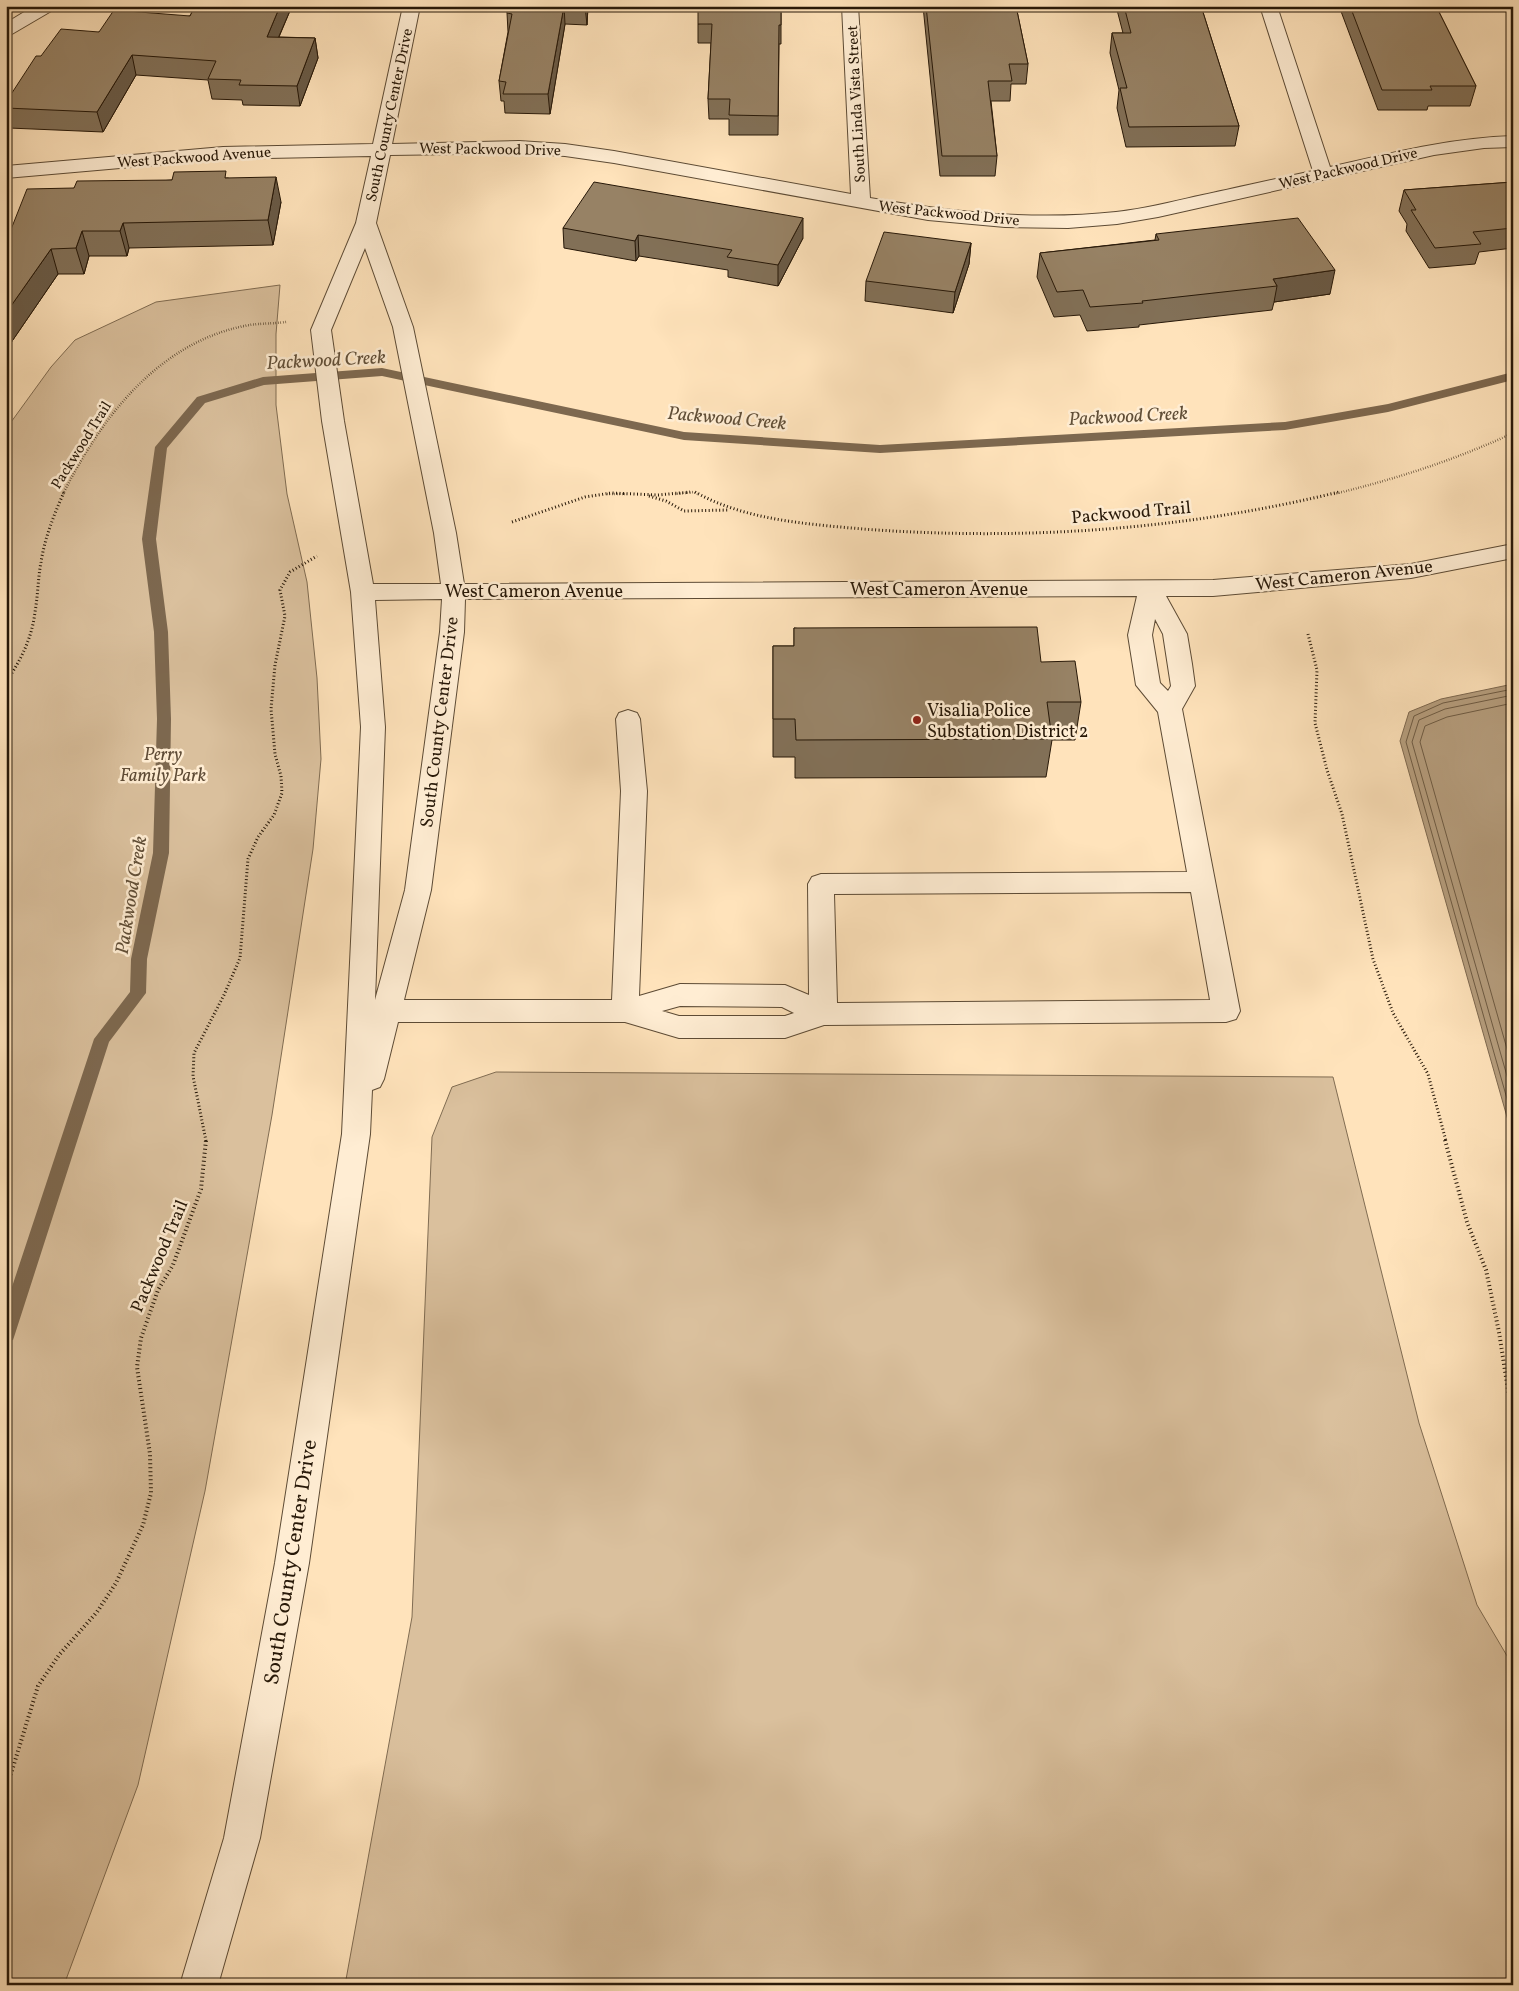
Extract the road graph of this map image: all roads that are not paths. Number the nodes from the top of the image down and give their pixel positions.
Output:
1 (48, 6) edge
2 (412, 6) edge
3 (850, 6) edge
4 (1268, 6) edge
5 (6, 30) edge
6 (1513, 141) edge
7 (382, 149) junction
8 (6, 172) edge
9 (1323, 174) junction
10 (862, 203) junction
11 (366, 224) junction
12 (1513, 551) edge
13 (1150, 588) junction
14 (363, 592) junction
15 (454, 592) junction
16 (1170, 709) junction
17 (628, 719) dead end
18 (1201, 882) junction
19 (374, 1012) junction
20 (626, 1012) junction
21 (823, 1014) junction
22 (199, 1985) edge

1 - 5 street
2 - 7 street, South County Center Drive
3 - 10 street, South Linda Vista Street
4 - 9 street
6 - 9 street, West Packwood Drive
7 - 8 street, West Packwood Avenue
7 - 10 street, West Packwood Drive
7 - 11 street, South County Center Drive
9 - 10 street, West Packwood Drive
11 - 14 street, South County Center Drive
11 - 15 street, South County Center Drive
12 - 13 street, West Cameron Avenue
13 - 15 street, West Cameron Avenue
13 - 16 street
13 - 16 street
14 - 15 street, West Cameron Avenue
14 - 19 street, South County Center Drive
15 - 19 street, South County Center Drive
16 - 18 street
17 - 20 street
18 - 21 street
18 - 21 street
19 - 20 street
19 - 22 street, South County Center Drive
20 - 21 street

